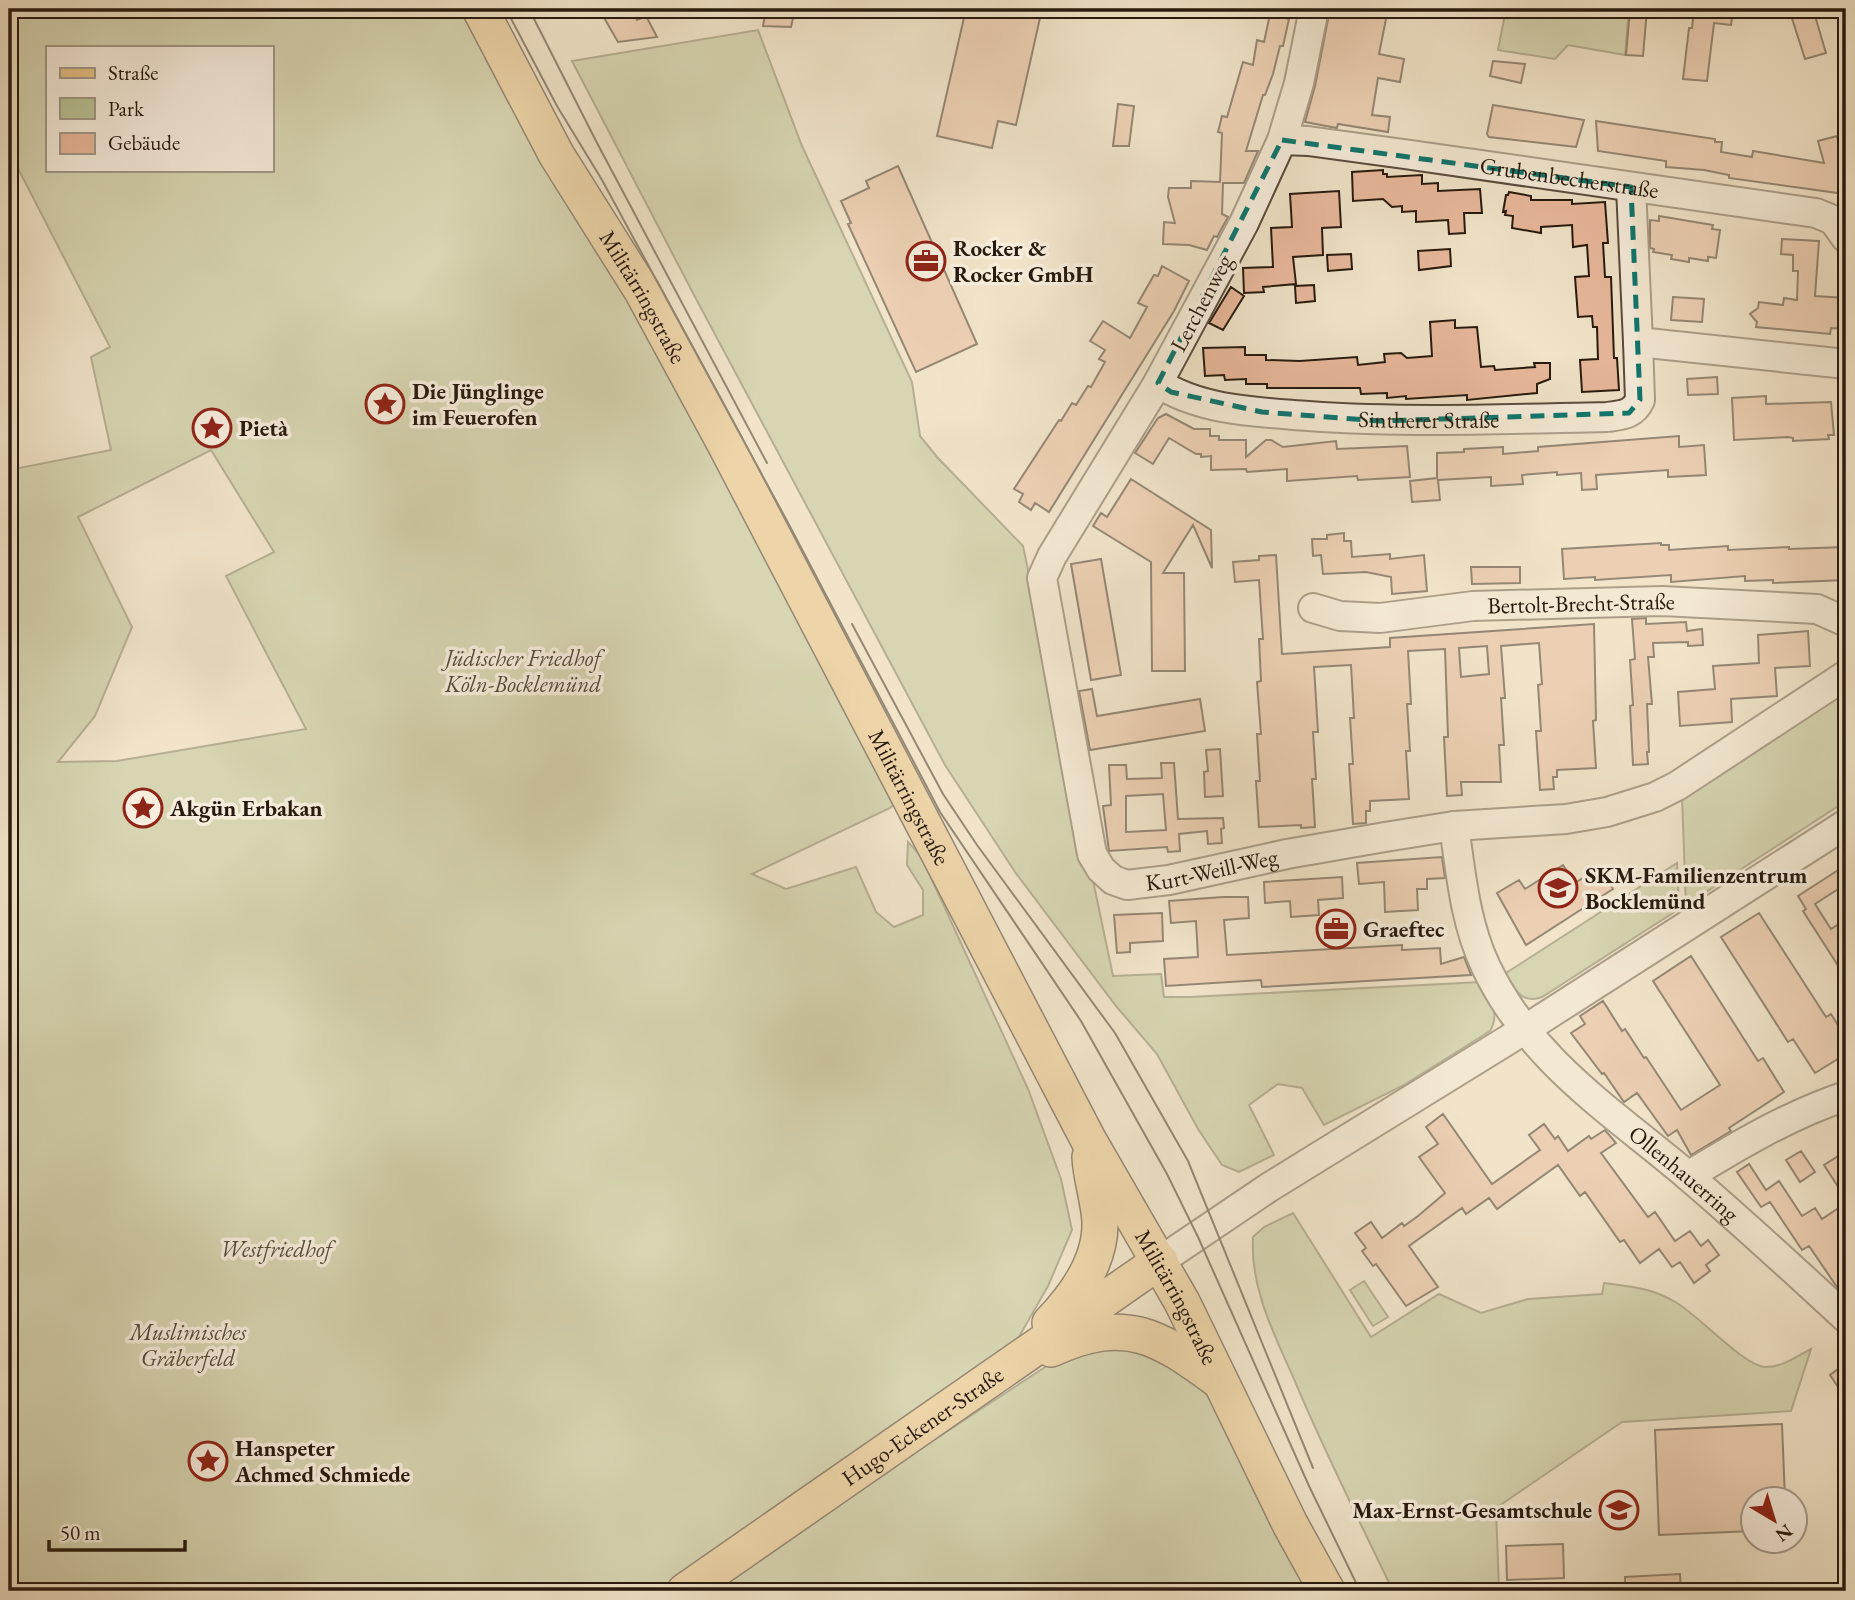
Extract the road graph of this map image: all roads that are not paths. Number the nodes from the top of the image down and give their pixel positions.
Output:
1 (480, 9) edge
2 (1314, 9) edge
3 (1282, 140) junction
4 (1631, 187) junction
5 (1846, 238) edge
6 (1638, 342) junction
7 (1846, 364) edge
8 (1158, 383) junction
9 (1042, 578) joint
10 (1313, 608) dead end
11 (1846, 622) edge
12 (1846, 675) edge
13 (1846, 824) edge
14 (1454, 827) junction
15 (1524, 1030) junction
16 (1846, 1096) edge
17 (1089, 1141) junction
18 (1688, 1176) junction
19 (1160, 1261) junction
20 (1846, 1318) edge
21 (1007, 1369) junction
22 (1223, 1384) junction
23 (685, 1591) edge
24 (1328, 1591) edge

1 - 17 main road, Militärringstraße
2 - 3 street, Lerchenweg
3 - 4 street, Grubenbecherstraße
3 - 8 street, Lerchenweg
4 - 5 street, Grubenbecherstraße
4 - 6 street, Sintherer Straße
6 - 7 street
6 - 8 street, Sintherer Straße
8 - 9 street, Lerchenweg
9 - 14 street, Kurt-Weill-Weg
10 - 11 street, Bertolt-Brecht-Straße
12 - 14 street, Kurt-Weill-Weg
13 - 15 street
14 - 15 street
15 - 18 street, Ollenhauerring
15 - 19 street
16 - 18 street
17 - 19 main road, Militärringstraße
17 - 21 main road
18 - 20 street, Ollenhauerring
19 - 21 main road, Hugo-Eckener-Straße
19 - 22 main road, Militärringstraße
21 - 22 main road
21 - 23 main road, Hugo-Eckener-Straße
22 - 24 main road, Militärringstraße

